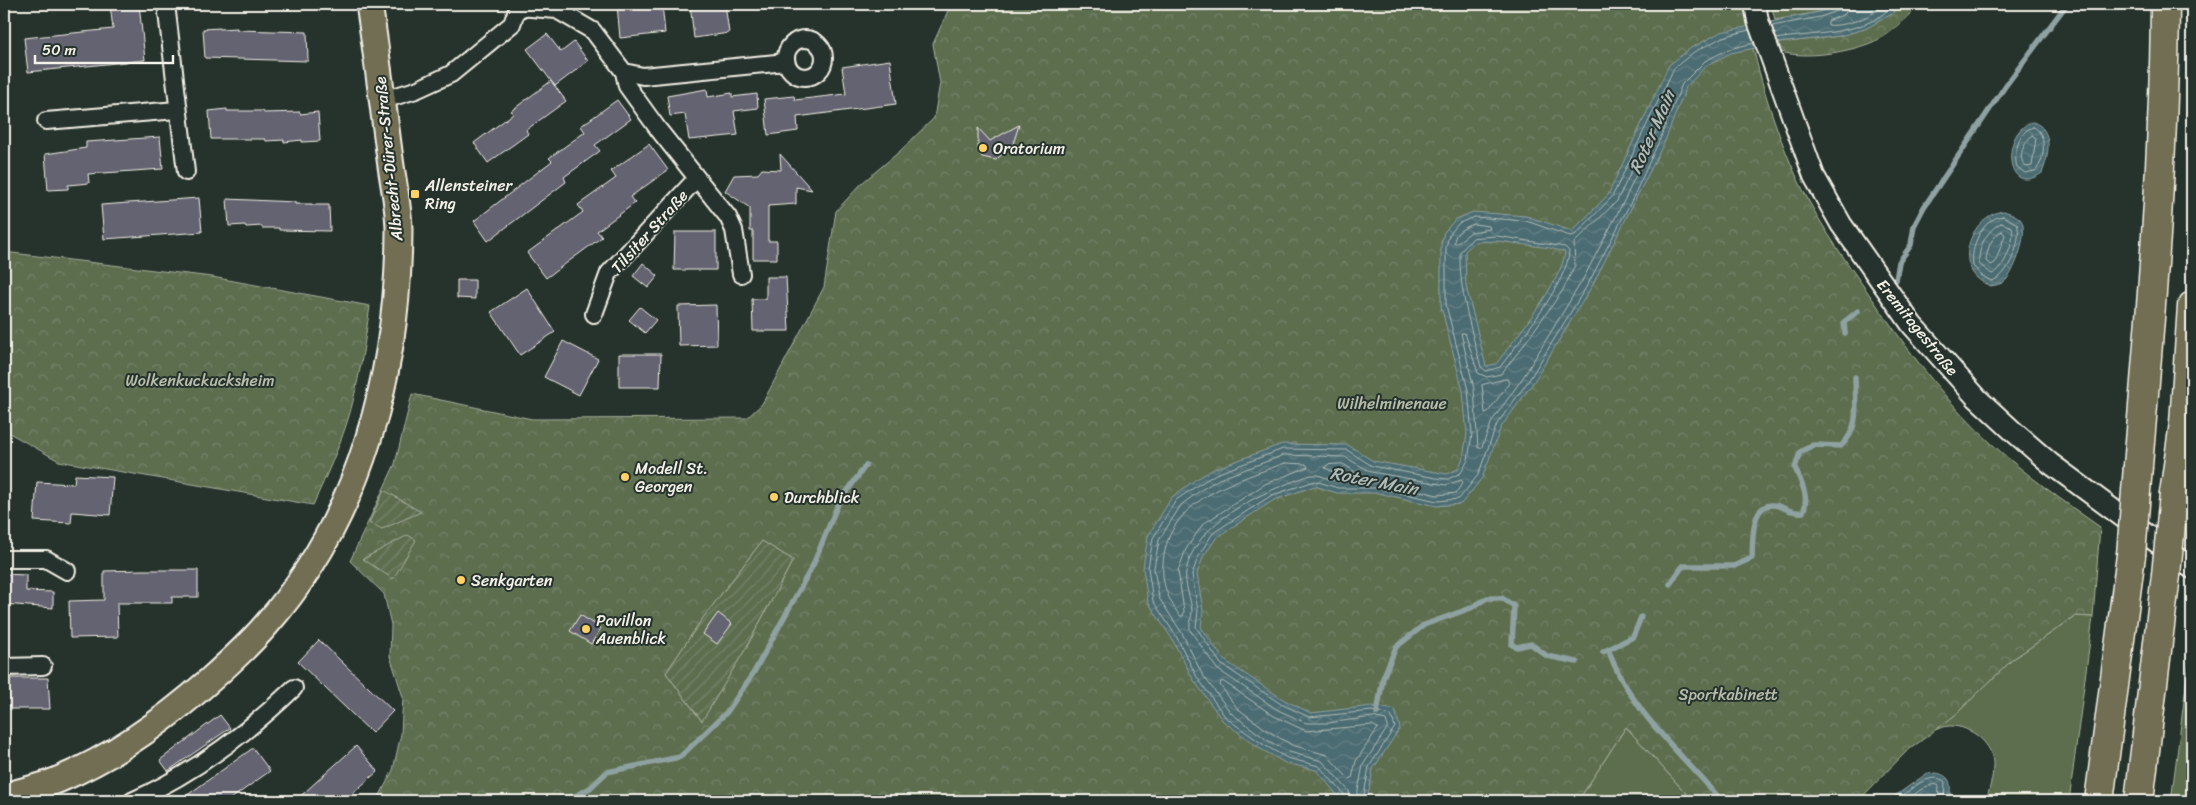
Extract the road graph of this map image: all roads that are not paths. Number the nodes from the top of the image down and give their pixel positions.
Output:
1 (166, 4) edge
2 (369, 4) edge
3 (2165, 4) edge
4 (519, 5) edge
5 (1756, 13) edge
6 (786, 62) dead end
7 (624, 72) junction
8 (383, 100) junction
9 (177, 110) junction
10 (46, 121) dead end
11 (186, 172) dead end
12 (696, 179) junction
13 (741, 274) dead end
14 (2192, 306) edge
15 (594, 314) dead end
16 (4, 559) edge
17 (2192, 568) edge
18 (67, 571) dead end
19 (42, 666) dead end
20 (4, 667) edge
21 (294, 688) dead end
22 (4, 796) edge
23 (157, 796) edge
24 (132, 801) edge
25 (2099, 801) edge
26 (2139, 801) edge

1 - 9 street
2 - 8 main road, Albrecht-Dürer-Straße
3 - 25 highway, bridge
4 - 7 street, Tilsiter Straße
4 - 8 street
5 - 17 street, Eremitagestraße
6 - 7 street
7 - 12 street, Tilsiter Straße
8 - 22 main road, Albrecht-Dürer-Straße
9 - 10 street
9 - 11 street
12 - 13 street, Tilsiter Straße
12 - 15 street, Tilsiter Straße
14 - 26 highway, bridge
16 - 18 street
19 - 20 street
21 - 23 street
23 - 24 street

